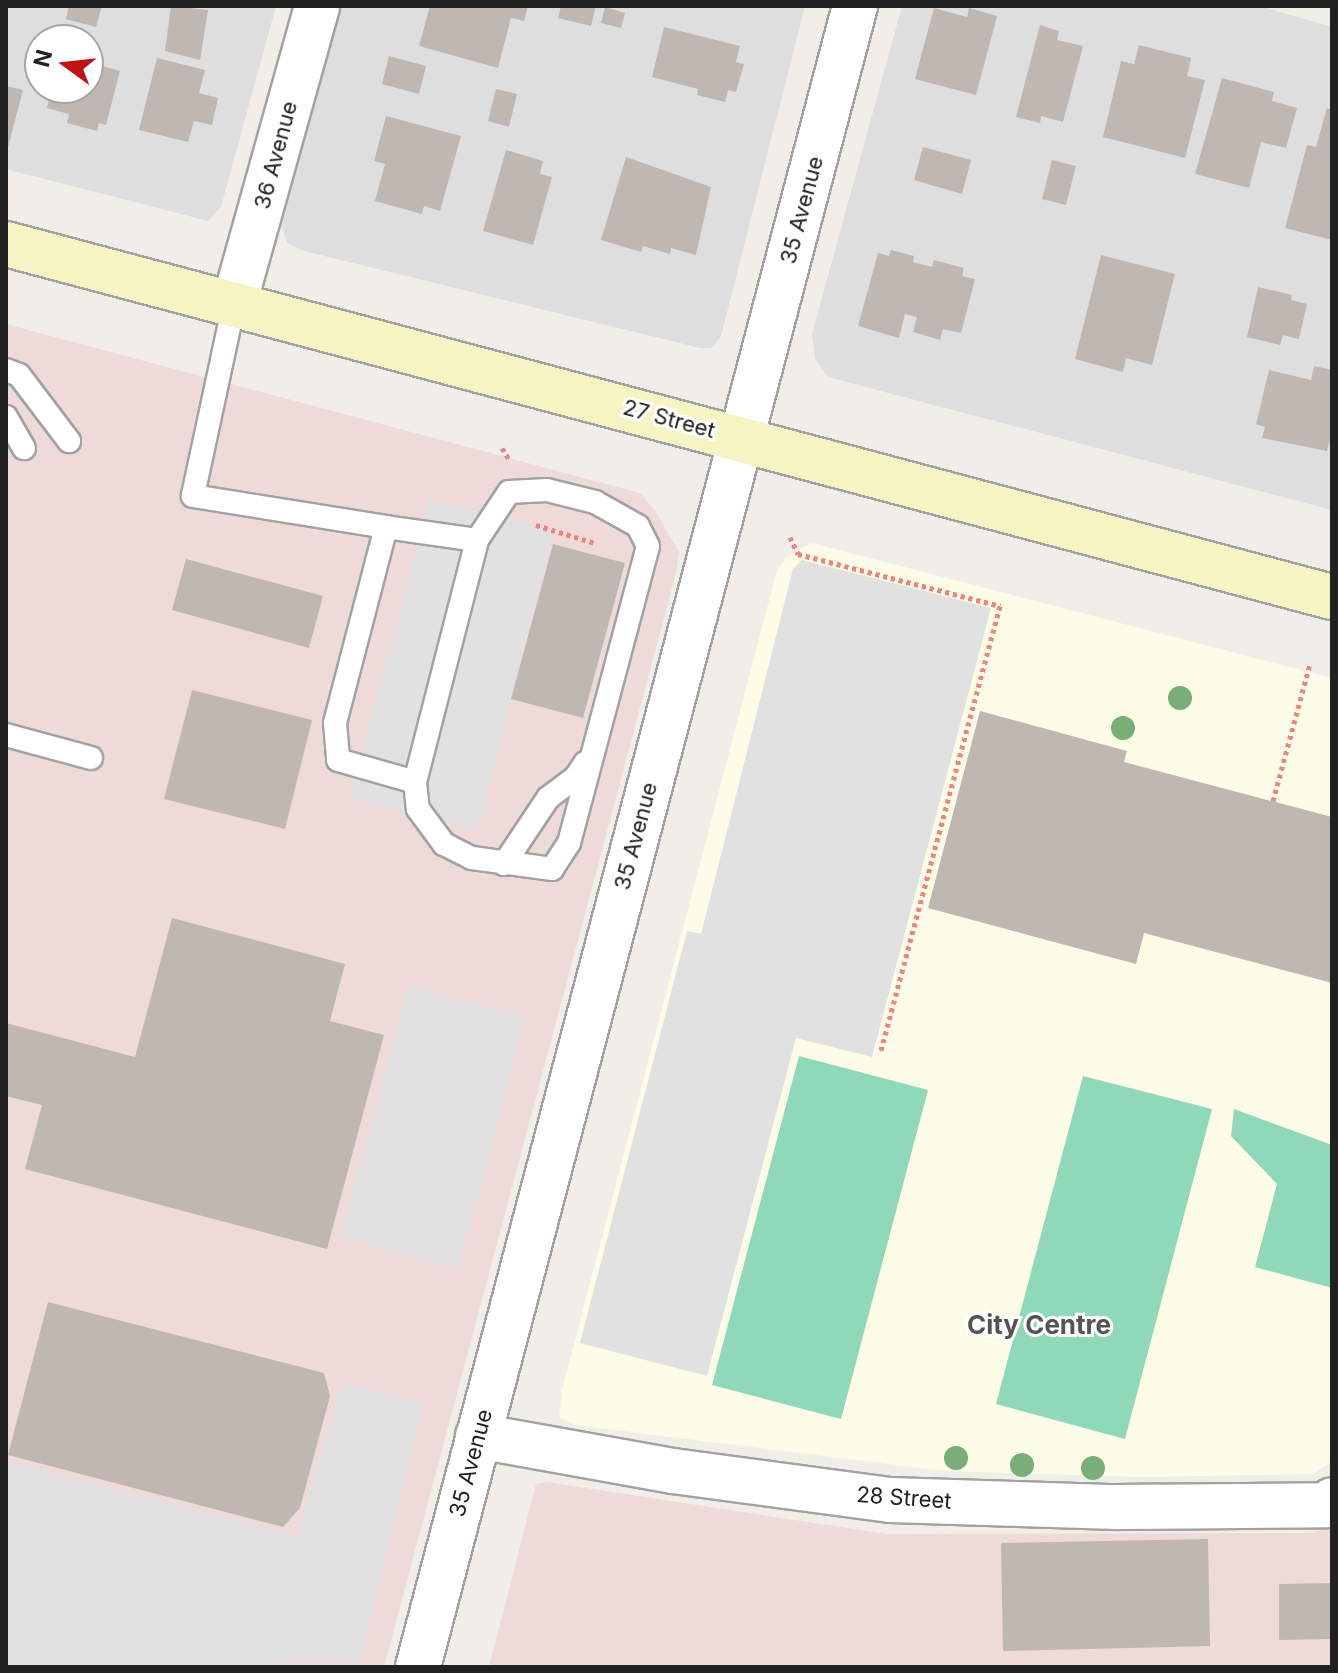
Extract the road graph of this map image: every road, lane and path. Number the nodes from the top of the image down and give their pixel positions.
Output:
1 (317, 6) edge
2 (855, 6) edge
3 (6, 244) edge
4 (234, 304) junction
5 (6, 370) edge
6 (6, 417) edge
7 (742, 438) junction
8 (69, 441) dead end
9 (24, 448) dead end
10 (386, 527) junction
11 (790, 537) dead end
12 (477, 540) junction
13 (1332, 597) edge
14 (1310, 664) dead end
15 (6, 735) edge
16 (590, 755) junction
17 (91, 758) dead end
18 (415, 782) junction
19 (1273, 801) dead end
20 (504, 864) junction
21 (881, 1051) dead end
22 (478, 1436) junction
23 (1332, 1500) edge
24 (418, 1667) edge

1 - 4 street, 36 Avenue
2 - 7 street, 35 Avenue
3 - 4 main road, 27 Street
4 - 7 main road, 27 Street
4 - 10 lane
5 - 8 lane
6 - 9 lane
7 - 13 main road, 27 Street
7 - 22 street, 35 Avenue
10 - 12 lane
10 - 18 lane
11 - 21 path
12 - 16 lane
12 - 18 lane
14 - 19 path
15 - 17 lane
16 - 20 lane
16 - 20 lane
18 - 20 lane
22 - 23 street, 28 Street
22 - 24 street, 35 Avenue

